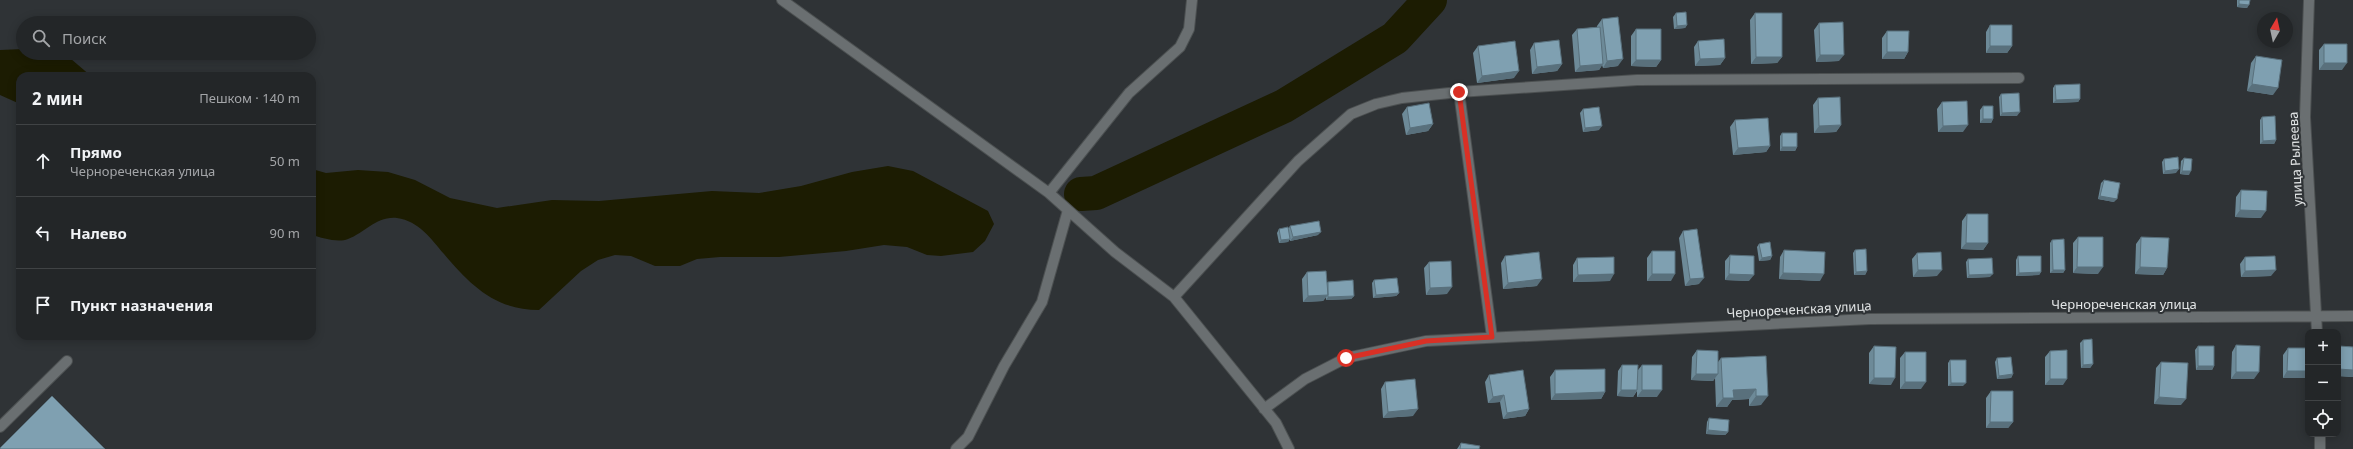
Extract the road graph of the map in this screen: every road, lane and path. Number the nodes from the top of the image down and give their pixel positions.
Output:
1 (782, 0) edge
2 (1192, 0) edge
3 (2309, 0) edge
4 (2020, 78) dead end
5 (1459, 92) junction
6 (1049, 193) junction
7 (1068, 210) junction
8 (1174, 297) junction
9 (2316, 316) junction
10 (2353, 316) edge
11 (2317, 329) edge
12 (1492, 337) junction
13 (67, 361) dead end
14 (1264, 409) junction
15 (0, 427) edge
16 (2320, 437) edge
17 (956, 449) edge
18 (1289, 449) edge
19 (2320, 449) edge

1 - 6 street
2 - 6 street
3 - 9 street, улица Рылеева
4 - 5 street
5 - 8 street
5 - 12 street
6 - 7 street
7 - 8 street
7 - 17 street
8 - 14 street
9 - 10 street, Чернореченская улица
9 - 11 street, улица Рылеева
9 - 12 street, Чернореченская улица
12 - 14 street, Чернореченская улица
13 - 15 street
14 - 18 street
16 - 19 street

